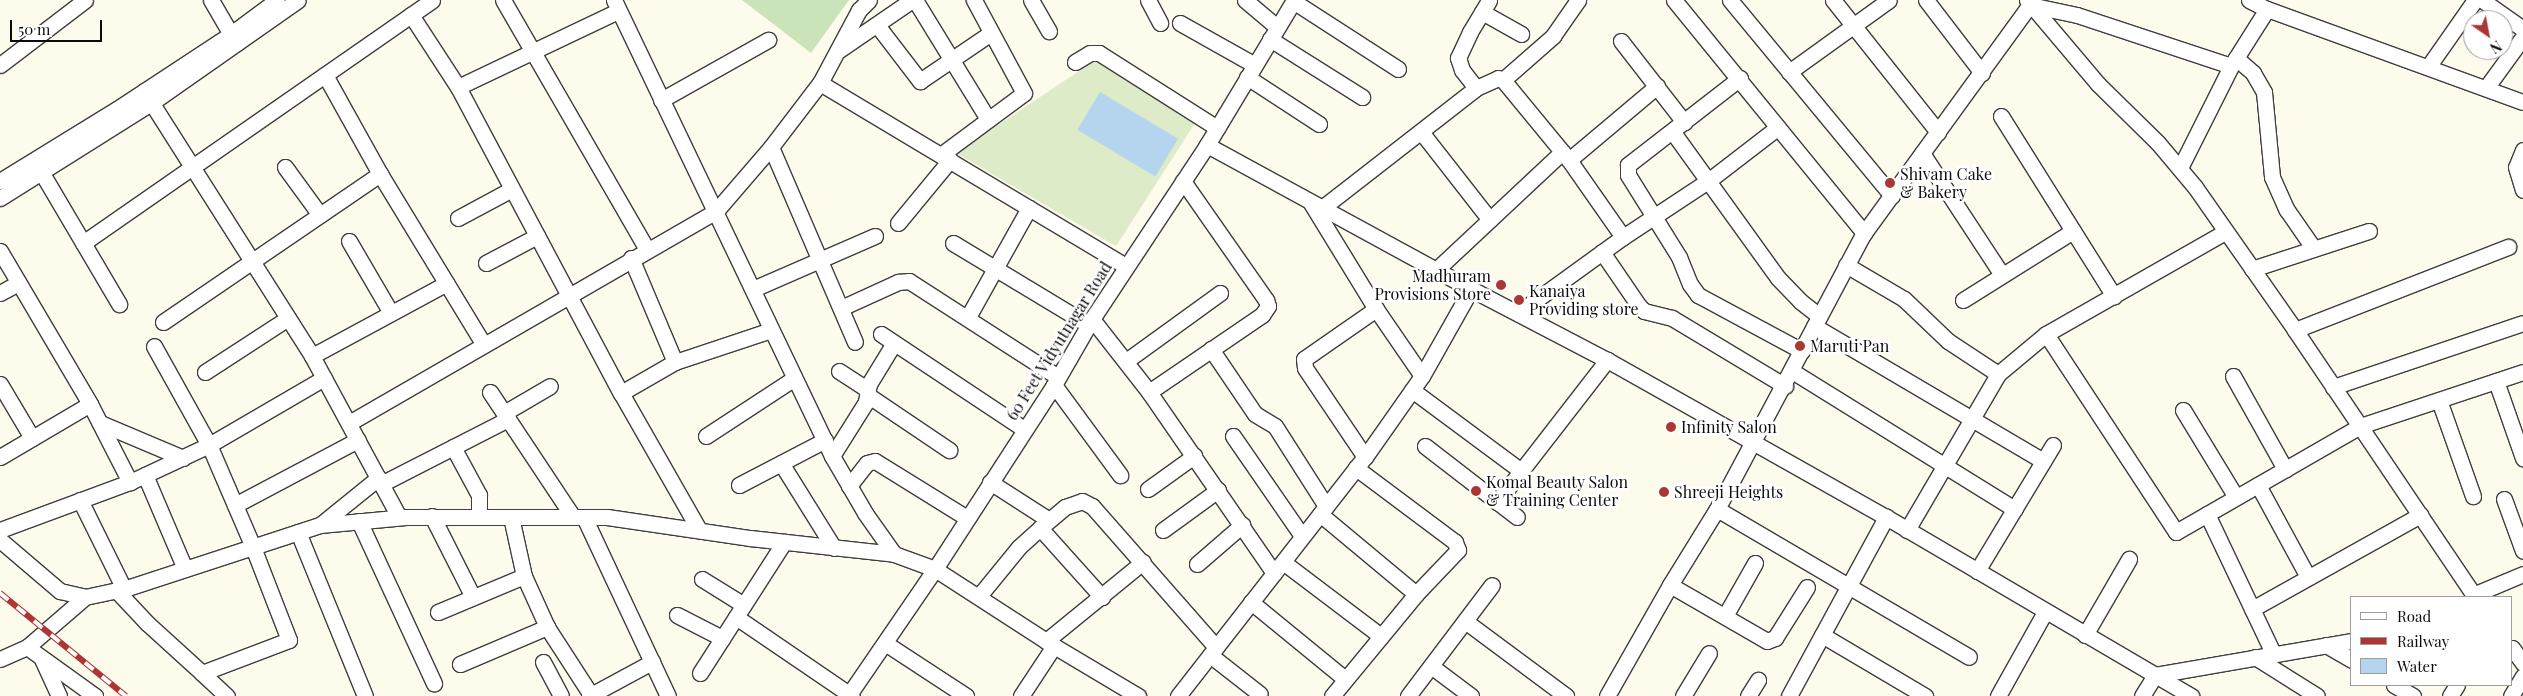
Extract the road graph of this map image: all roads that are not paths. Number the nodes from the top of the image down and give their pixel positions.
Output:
1 (211, 0) edge
2 (277, 0) edge
3 (298, 0) edge
4 (432, 0) edge
5 (503, 0) edge
6 (868, 0) edge
7 (914, 0) edge
8 (974, 0) edge
9 (1031, 0) edge
10 (1148, 0) edge
11 (1245, 0) edge
12 (1293, 0) edge
13 (1578, 0) edge
14 (1674, 0) edge
15 (1730, 0) edge
16 (1833, 0) edge
17 (1889, 0) edge
18 (1926, 0) edge
19 (2249, 0) edge
20 (2475, 0) edge
21 (2482, 0) edge
22 (2030, 2) edge
23 (75, 3) edge
24 (616, 4) edge
25 (1486, 6) edge
26 (2267, 9) junction
27 (411, 15) junction
28 (1180, 22) dead end
29 (1160, 23) dead end
30 (877, 25) junction
31 (1853, 26) junction
32 (2523, 29) edge
33 (1049, 31) dead end
34 (991, 33) junction
35 (1274, 33) junction
36 (1521, 34) dead end
37 (2523, 37) edge
38 (234, 39) junction
39 (768, 40) dead end
40 (1621, 41) dead end
41 (533, 52) junction
42 (836, 52) junction
43 (951, 59) junction
44 (1075, 62) dead end
45 (2234, 62) junction
46 (0, 64) edge
47 (2428, 67) junction
48 (1398, 69) dead end
49 (1250, 71) junction
50 (1789, 72) junction
51 (1982, 73) junction
52 (325, 75) junction
53 (1740, 78) junction
54 (1503, 80) junction
55 (820, 82) junction
56 (1657, 86) junction
57 (458, 87) junction
58 (1476, 88) junction
59 (2486, 88) junction
60 (1362, 96) dead end
61 (148, 97) junction
62 (661, 100) junction
63 (2523, 102) edge
64 (2001, 116) dead end
65 (988, 119) junction
66 (1684, 122) junction
67 (1319, 124) dead end
68 (1778, 127) junction
69 (1216, 128) junction
70 (1672, 131) junction
71 (1938, 132) junction
72 (1422, 133) junction
73 (1207, 145) junction
74 (771, 147) junction
75 (2523, 150) edge
76 (1922, 153) junction
77 (1566, 156) junction
78 (946, 157) junction
79 (38, 166) junction
80 (285, 167) dead end
81 (192, 168) junction
82 (2180, 168) junction
83 (380, 174) junction
84 (0, 181) edge
85 (1182, 181) junction
86 (1708, 181) junction
87 (512, 189) junction
88 (2523, 190) edge
89 (1892, 196) junction
90 (0, 198) edge
91 (1317, 205) junction
92 (1029, 208) junction
93 (716, 211) junction
94 (320, 215) junction
95 (458, 218) dead end
96 (1654, 218) junction
97 (1490, 220) junction
98 (898, 223) dead end
99 (2073, 231) junction
100 (2369, 231) dead end
101 (2225, 232) junction
102 (1864, 233) junction
103 (537, 236) junction
104 (875, 236) dead end
105 (1623, 237) junction
106 (349, 241) dead end
107 (83, 243) junction
108 (953, 243) dead end
109 (2508, 247) dead end
110 (647, 249) junction
111 (2314, 249) junction
112 (0, 251) edge
113 (1602, 252) junction
114 (631, 258) junction
115 (820, 259) junction
116 (251, 262) junction
117 (486, 263) dead end
118 (1846, 265) junction
119 (1126, 266) junction
120 (995, 269) junction
121 (2252, 269) junction
122 (1436, 270) junction
123 (2002, 275) junction
124 (447, 282) junction
125 (18, 283) junction
126 (753, 289) junction
127 (1471, 289) junction
128 (0, 293) edge
129 (1220, 293) dead end
130 (569, 296) junction
131 (2114, 296) junction
132 (1964, 300) dead end
133 (119, 304) dead end
134 (841, 308) junction
135 (1376, 309) junction
136 (391, 313) junction
137 (1518, 313) junction
138 (288, 318) junction
139 (968, 318) junction
140 (1817, 321) junction
141 (163, 322) dead end
142 (1091, 322) junction
143 (2523, 323) edge
144 (772, 330) junction
145 (2295, 330) junction
146 (881, 334) dead end
147 (2046, 334) junction
148 (856, 342) dead end
149 (894, 343) junction
150 (484, 345) junction
151 (154, 346) dead end
152 (1211, 349) junction
153 (1802, 351) junction
154 (312, 356) junction
155 (1607, 360) junction
156 (1126, 361) junction
157 (675, 362) junction
158 (839, 371) dead end
159 (1792, 371) junction
160 (205, 372) dead end
161 (2523, 372) edge
162 (1998, 374) junction
163 (1422, 376) junction
164 (2233, 376) dead end
165 (324, 378) junction
166 (793, 379) junction
167 (1056, 381) junction
168 (2496, 381) junction
169 (0, 384) edge
170 (550, 386) dead end
171 (1784, 386) junction
172 (2333, 387) junction
173 (1412, 390) junction
174 (490, 392) dead end
175 (868, 392) junction
176 (1149, 392) junction
177 (621, 393) junction
178 (2438, 400) junction
179 (90, 404) junction
180 (2184, 410) dead end
181 (506, 416) junction
182 (1973, 420) junction
183 (349, 422) junction
184 (100, 423) junction
185 (2360, 426) junction
186 (1024, 429) junction
187 (706, 436) dead end
188 (1233, 436) dead end
189 (32, 438) junction
190 (358, 440) junction
191 (825, 440) junction
192 (1753, 442) junction
193 (209, 445) junction
194 (2053, 445) dead end
195 (1425, 446) dead end
196 (453, 447) junction
197 (949, 450) dead end
198 (832, 456) junction
199 (1194, 456) junction
200 (0, 457) edge
201 (183, 458) junction
202 (2523, 458) edge
203 (2043, 461) junction
204 (1361, 462) junction
205 (781, 463) junction
206 (1944, 465) junction
207 (2285, 469) junction
208 (1521, 471) junction
209 (145, 475) junction
210 (1120, 475) dead end
211 (379, 480) junction
212 (130, 482) junction
213 (990, 482) junction
214 (2258, 485) junction
215 (739, 486) dead end
216 (849, 486) junction
217 (1148, 489) dead end
218 (1218, 490) junction
219 (2473, 496) dead end
220 (2236, 497) junction
221 (2504, 499) dead end
222 (80, 500) junction
223 (1497, 502) junction
224 (235, 506) junction
225 (1717, 509) junction
226 (2014, 509) junction
227 (1323, 510) junction
228 (2207, 514) junction
229 (2420, 515) junction
230 (432, 516) junction
231 (399, 517) junction
232 (479, 517) junction
233 (510, 517) junction
234 (578, 517) junction
235 (1517, 517) dead end
236 (1886, 517) junction
237 (967, 518) junction
238 (359, 521) junction
239 (1044, 524) junction
240 (320, 525) junction
241 (1242, 525) junction
242 (0, 530) edge
243 (698, 530) junction
244 (1163, 530) dead end
245 (1907, 530) junction
246 (298, 532) junction
247 (1302, 536) junction
248 (0, 540) edge
249 (784, 542) junction
250 (253, 547) junction
251 (834, 548) junction
252 (2523, 551) edge
253 (894, 554) junction
254 (2129, 558) dead end
255 (1143, 562) junction
256 (1755, 563) dead end
257 (1197, 564) dead end
258 (1279, 568) junction
259 (185, 569) junction
260 (935, 569) junction
261 (1977, 572) junction
262 (2523, 574) edge
263 (524, 576) junction
264 (2308, 577) junction
265 (702, 579) dead end
266 (1670, 585) junction
267 (1492, 586) dead end
268 (1848, 586) junction
269 (1807, 587) dead end
270 (120, 590) junction
271 (1416, 594) junction
272 (979, 596) junction
273 (2474, 596) edge
274 (85, 597) junction
275 (473, 597) junction
276 (1102, 598) junction
277 (1251, 602) junction
278 (2252, 609) junction
279 (740, 611) junction
280 (438, 612) dead end
281 (2045, 612) junction
282 (677, 615) dead end
283 (1724, 616) junction
284 (1465, 621) junction
285 (547, 627) junction
286 (1822, 635) junction
287 (2085, 635) junction
288 (1381, 636) junction
289 (722, 638) junction
290 (2350, 641) edge
291 (885, 643) junction
292 (1050, 644) junction
293 (2326, 645) junction
294 (27, 647) junction
295 (2513, 649) edge
296 (1213, 651) junction
297 (1709, 653) dead end
298 (2273, 653) junction
299 (1969, 656) dead end
300 (2255, 656) junction
301 (41, 657) junction
302 (0, 658) edge
303 (2350, 659) edge
304 (543, 662) dead end
305 (652, 662) junction
306 (2523, 663) edge
307 (460, 664) dead end
308 (1431, 666) junction
309 (202, 673) junction
310 (700, 673) dead end
311 (2155, 675) junction
312 (2523, 676) edge
313 (1345, 679) junction
314 (1758, 680) dead end
315 (434, 682) dead end
316 (2396, 686) edge
317 (555, 694) edge
318 (1260, 694) dead end
319 (2005, 694) edge
320 (850, 695) edge
321 (60, 696) edge
322 (95, 696) edge
323 (227, 696) edge
324 (365, 696) edge
325 (590, 696) edge
326 (668, 696) edge
327 (966, 696) edge
328 (1021, 696) edge
329 (1138, 696) edge
330 (1178, 696) edge
331 (1332, 696) edge
332 (1408, 696) edge
333 (1471, 696) edge
334 (1566, 696) edge
335 (1607, 696) edge
336 (1684, 696) edge
337 (1748, 696) edge
338 (1789, 696) edge
339 (1925, 696) edge
340 (2142, 696) edge
341 (2191, 696) edge
342 (2317, 696) edge
343 (2413, 696) edge
344 (2510, 696) edge

1 - 38 street
2 - 38 street
3 - 38 street
4 - 27 street
5 - 41 street
6 - 42 street
7 - 30 street
7 - 43 street
8 - 34 street
9 - 33 street
10 - 29 street
11 - 35 street
12 - 35 street, 60 Feet Vidyutnagar Road
12 - 48 street
13 - 54 street
14 - 53 street
15 - 50 street
16 - 31 street
17 - 31 street
18 - 51 street
19 - 26 street
20 - 47 street
21 - 32 street
22 - 45 street
22 - 51 street
22 - 82 street
23 - 46 street
24 - 41 street
24 - 62 street
25 - 36 street
25 - 58 street
26 - 45 street
26 - 47 street
27 - 52 street
27 - 57 street
28 - 49 street
30 - 42 street
30 - 43 street
31 - 50 street
31 - 71 street
34 - 43 street
34 - 65 street
35 - 49 street, 60 Feet Vidyutnagar Road
35 - 60 street
37 - 59 street
38 - 61 street
39 - 62 street
40 - 56 street
41 - 57 street
41 - 110 street
42 - 55 street
43 - 65 street
44 - 69 street
45 - 82 street
45 - 111 street
47 - 59 street
49 - 67 street
49 - 69 street, 60 Feet Vidyutnagar Road
50 - 89 street
51 - 71 street
52 - 81 street
52 - 83 street
53 - 66 street
53 - 68 street
54 - 58 street
54 - 77 street
55 - 74 street
55 - 78 street
56 - 66 street
56 - 77 street
57 - 87 street
58 - 72 street
59 - 63 street
61 - 79 street
61 - 81 street
62 - 93 street
64 - 99 street
65 - 78 street
66 - 70 street
68 - 86 street
68 - 102 street
69 - 73 street, 60 Feet Vidyutnagar Road
70 - 86 street
70 - 96 street
71 - 76 street
72 - 91 street
72 - 97 street
73 - 85 street, 60 Feet Vidyutnagar Road
73 - 91 street
74 - 93 street
74 - 115 street
75 - 88 street
76 - 89 street
76 - 123 street
77 - 97 street
77 - 105 street
78 - 92 street
78 - 98 street
79 - 84 street
79 - 90 street
79 - 107 street
80 - 94 street
81 - 107 street
81 - 116 street
82 - 101 street
83 - 94 street
83 - 124 street
85 - 119 street, 60 Feet Vidyutnagar Road
85 - 152 street
86 - 96 street
86 - 140 street
87 - 95 street
87 - 103 street
89 - 102 street
91 - 122 street
91 - 135 street
92 - 119 street
92 - 120 street
93 - 110 street
93 - 126 street
94 - 116 street
96 - 105 street
96 - 153 street
97 - 122 street
99 - 123 street
99 - 131 street
100 - 111 street
101 - 121 street
101 - 131 street
102 - 118 street
103 - 117 street
103 - 130 street
104 - 115 street
105 - 113 street
106 - 136 street
107 - 133 street
108 - 120 street
109 - 145 street
110 - 114 street
111 - 121 street
112 - 125 street
113 - 137 street
113 - 171 street
114 - 130 street
114 - 157 street
115 - 126 street
115 - 134 street
116 - 138 street
116 - 141 street
118 - 140 street
118 - 162 street
119 - 142 street, 60 Feet Vidyutnagar Road
120 - 139 street
120 - 142 street
121 - 145 street
122 - 127 street
123 - 132 street
124 - 136 street
124 - 150 street
125 - 128 street
125 - 179 street
126 - 144 street
127 - 137 street
127 - 163 street
129 - 156 street
130 - 150 street
130 - 177 street
131 - 147 street
134 - 139 street
134 - 148 street
135 - 163 street
135 - 204 street
136 - 154 street
137 - 155 street
138 - 154 street
138 - 160 street
139 - 167 street
140 - 153 street
140 - 182 street
142 - 156 street
142 - 167 street, 60 Feet Vidyutnagar Road
143 - 172 street
144 - 157 street
144 - 166 street
145 - 172 street
146 - 149 street
147 - 162 street
147 - 228 street
149 - 175 street
149 - 186 street
150 - 183 street
151 - 193 street
152 - 176 street
152 - 227 street
153 - 159 street
154 - 165 street
155 - 192 street
155 - 208 street
156 - 176 street
157 - 177 street
158 - 175 street
159 - 171 street
159 - 206 street
161 - 168 street
162 - 182 street
163 - 173 street
164 - 207 street
165 - 183 street
165 - 193 street
166 - 187 street
166 - 191 street
167 - 186 street, 60 Feet Vidyutnagar Road
167 - 210 street
168 - 178 street
168 - 202 street
169 - 189 street
170 - 181 street
171 - 192 street
172 - 185 street
173 - 204 street
173 - 208 street
174 - 181 street
175 - 197 street
175 - 198 street
176 - 199 street
177 - 243 street
178 - 185 street
178 - 219 street
179 - 184 street
179 - 189 street
180 - 220 street
181 - 196 street
181 - 234 street
182 - 203 street
182 - 206 street
183 - 190 street
184 - 201 street
184 - 212 street
185 - 207 street
185 - 229 street
186 - 213 street, 60 Feet Vidyutnagar Road
188 - 247 street
189 - 200 street
190 - 211 street
190 - 224 street
191 - 198 street
191 - 205 street
192 - 225 street
192 - 236 street
193 - 201 street
193 - 224 street
194 - 203 street
195 - 223 street
196 - 211 street
196 - 232 street
198 - 216 street
199 - 217 street
199 - 218 street
201 - 209 street
203 - 226 street
204 - 227 street
204 - 271 street
205 - 215 street
205 - 251 street
206 - 226 street
206 - 245 street
207 - 214 street
208 - 223 street
209 - 212 street
209 - 259 street
211 - 231 street
211 - 240 street
212 - 222 street
213 - 237 street, 60 Feet Vidyutnagar Road
213 - 239 street
214 - 220 street
214 - 264 street
216 - 237 street
216 - 253 street
218 - 241 street
218 - 244 street
220 - 228 street
221 - 252 street
222 - 242 street
222 - 270 street
223 - 235 street
224 - 250 street
225 - 266 street
225 - 268 street
226 - 261 street
227 - 247 street
227 - 271 street
228 - 278 street
229 - 264 street
229 - 273 street
230 - 231 street
230 - 232 street
230 - 275 street
231 - 238 street
232 - 233 street
233 - 234 street
233 - 263 street
234 - 243 street
234 - 305 street
236 - 245 street
236 - 268 street
237 - 260 street, 60 Feet Vidyutnagar Road
238 - 240 street
238 - 315 street
239 - 255 street
239 - 272 street
239 - 276 street
240 - 246 street
241 - 257 street
241 - 258 street
243 - 249 street
245 - 261 street
246 - 250 street
246 - 324 street
247 - 258 street
248 - 274 street
249 - 251 street
249 - 279 street
250 - 259 street
250 - 309 street
251 - 253 street
253 - 260 street
254 - 287 street
255 - 276 street
255 - 296 street
256 - 283 street
258 - 277 street
258 - 288 street
259 - 270 street
260 - 272 street
260 - 291 street, 60 Feet Vidyutnagar Road
261 - 281 street
262 - 273 street
263 - 275 street
263 - 285 street
264 - 278 street
265 - 279 street
266 - 283 street
266 - 335 street
267 - 284 street
268 - 286 street
268 - 299 street
269 - 283 street
270 - 274 street
270 - 309 street
271 - 288 street
272 - 292 street
274 - 294 street
275 - 280 street
276 - 292 street
277 - 296 street
277 - 313 street
278 - 298 street
279 - 289 street
279 - 320 street
281 - 287 street
281 - 319 street
282 - 289 street
284 - 308 street
284 - 334 street
285 - 307 street
285 - 325 street
286 - 338 street
286 - 339 street
287 - 311 street
288 - 313 street
289 - 310 street
290 - 293 street
291 - 320 street, 60 Feet Vidyutnagar Road
291 - 327 street
292 - 328 street
292 - 329 street
293 - 298 street
293 - 303 street
294 - 301 street
294 - 302 street
295 - 306 street
296 - 318 street
296 - 330 street
297 - 336 street
298 - 300 street
300 - 311 street
300 - 342 street
301 - 321 street
301 - 322 street
304 - 317 street
305 - 325 street
305 - 326 street
308 - 332 street
308 - 333 street
309 - 323 street
311 - 340 street
311 - 341 street
312 - 344 street
313 - 331 street
314 - 337 street
316 - 343 street

